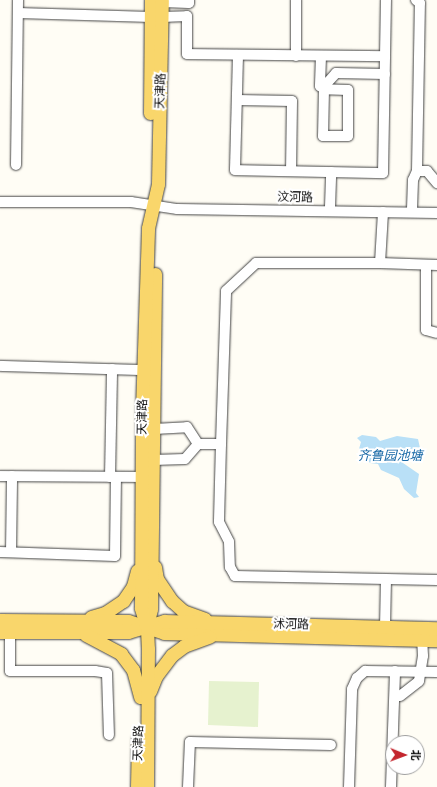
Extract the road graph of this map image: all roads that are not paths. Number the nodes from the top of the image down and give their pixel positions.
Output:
1 (18, 0) edge
2 (189, 0) edge
3 (296, 0) edge
4 (386, 0) edge
5 (158, 1) edge
6 (421, 1) edge
7 (18, 13) junction
8 (156, 17) junction
9 (238, 55) junction
10 (296, 56) junction
11 (321, 56) junction
12 (385, 56) junction
13 (385, 74) junction
14 (326, 86) junction
15 (237, 100) junction
16 (16, 165) dead end
17 (292, 171) junction
18 (417, 171) junction
19 (331, 172) junction
20 (437, 183) edge
21 (0, 202) edge
22 (0, 206) edge
23 (152, 206) junction
24 (330, 207) junction
25 (412, 208) junction
26 (437, 209) edge
27 (383, 212) junction
28 (437, 213) edge
29 (380, 263) junction
30 (426, 265) junction
31 (437, 265) edge
32 (437, 334) edge
33 (0, 366) edge
34 (112, 369) junction
35 (143, 370) junction
36 (154, 429) junction
37 (198, 444) junction
38 (221, 444) junction
39 (153, 460) junction
40 (0, 476) edge
41 (12, 476) junction
42 (113, 477) junction
43 (142, 477) junction
44 (146, 550) junction
45 (0, 552) edge
46 (11, 552) junction
47 (386, 580) junction
48 (437, 580) edge
49 (0, 620) edge
50 (80, 626) junction
51 (385, 627) junction
52 (147, 628) junction
53 (215, 628) junction
54 (437, 628) edge
55 (5, 632) edge
56 (422, 639) junction
57 (437, 640) edge
58 (395, 671) junction
59 (421, 672) junction
60 (437, 672) edge
61 (400, 696) dead end
62 (143, 698) junction
63 (109, 735) dead end
64 (331, 744) dead end
65 (137, 787) edge
66 (147, 787) edge
67 (188, 787) edge
68 (349, 787) edge
69 (391, 787) edge

1 - 7 street
2 - 5 street
3 - 10 street
4 - 12 street
5 - 8 main road, 天津路
6 - 18 street
7 - 8 street
7 - 16 street
8 - 9 street
8 - 23 main road, 天津路
9 - 10 street
9 - 15 street
10 - 11 street
11 - 12 street
11 - 14 street
12 - 13 street
13 - 14 street
13 - 19 street
14 - 14 street
15 - 17 street
15 - 17 street
17 - 19 street
18 - 20 street
18 - 25 street
19 - 24 street
21 - 23 street, 汶河路
22 - 23 street, 汶河路
23 - 24 street, 汶河路
23 - 27 street, 汶河路
23 - 35 main road, 天津路
23 - 36 main road, 天津路
24 - 25 street, 汶河路
25 - 26 street, 汶河路
27 - 28 street, 汶河路
27 - 29 street
29 - 30 street
29 - 38 street
30 - 31 street
30 - 32 street
33 - 34 street
34 - 35 street
34 - 42 street
35 - 43 main road, 天津路
36 - 37 street
36 - 39 main road, 天津路
37 - 38 street
37 - 39 street
38 - 47 street
39 - 44 main road, 天津路
40 - 41 street
41 - 42 street
41 - 46 street
42 - 43 street
42 - 46 street
43 - 44 main road, 天津路
44 - 50 main road
44 - 52 main road, 天津路
44 - 53 main road
45 - 46 street
47 - 48 street
47 - 51 street
49 - 50 main road, 沭河路
50 - 52 main road, 沭河路
50 - 55 main road, 沭河路
50 - 62 main road
51 - 53 main road, 沭河路
51 - 54 main road, 沭河路
52 - 53 main road, 沭河路
52 - 62 main road, 天津路
53 - 56 main road, 沭河路
53 - 62 main road
55 - 63 street
56 - 57 main road, 沭河路
56 - 59 street
58 - 59 street
58 - 68 street
58 - 69 street
59 - 60 street
59 - 61 street
62 - 65 main road, 天津路
62 - 66 main road, 天津路
64 - 67 street

